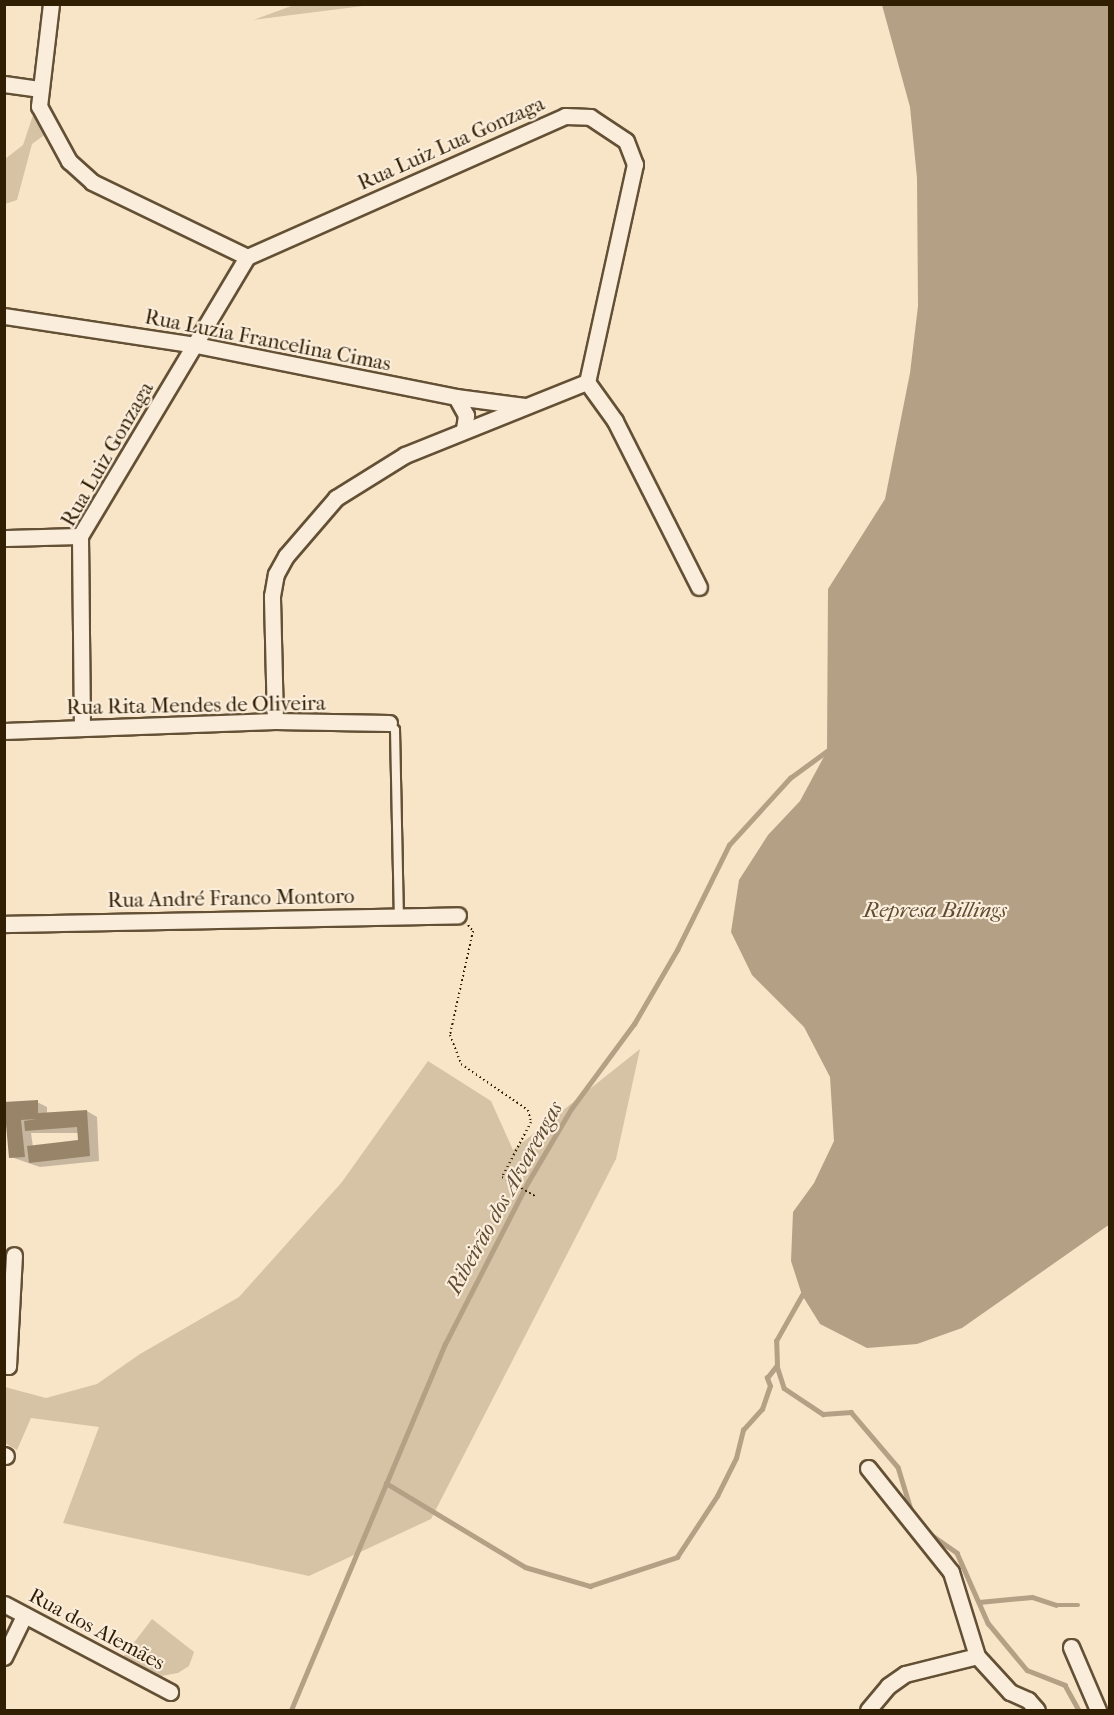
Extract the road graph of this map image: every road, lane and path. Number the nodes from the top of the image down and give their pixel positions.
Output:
1 (51, 4) edge
2 (4, 84) edge
3 (41, 89) junction
4 (247, 257) junction
5 (4, 316) edge
6 (196, 345) junction
7 (587, 382) junction
8 (456, 397) junction
9 (524, 406) junction
10 (464, 430) junction
11 (80, 536) junction
12 (4, 538) edge
13 (699, 587) dead end
14 (275, 721) junction
15 (389, 723) joint
16 (82, 728) junction
17 (4, 731) edge
18 (458, 915) joint
19 (399, 916) junction
20 (4, 924) edge
21 (536, 1197) dead end
22 (14, 1255) dead end
23 (6, 1366) edge
24 (868, 1468) dead end
25 (4, 1604) edge
26 (24, 1616) junction
27 (1071, 1647) dead end
28 (977, 1656) junction
29 (4, 1657) edge
30 (171, 1692) dead end
31 (868, 1710) edge
32 (1037, 1710) edge
33 (1098, 1710) edge

1 - 3 street
2 - 3 street
3 - 4 street
4 - 6 street, Rua Luiz Gonzaga
4 - 7 street, Rua Luiz Lua Gonzaga
5 - 6 street, Rua Luzia Francelina Cimas
6 - 8 street, Rua Luzia Francelina Cimas
6 - 11 street, Rua Luiz Gonzaga
7 - 9 street
7 - 13 street
8 - 9 street, Rua Luzia Francelina Cimas
8 - 10 street
9 - 10 street
10 - 14 street
11 - 12 street
11 - 16 street, Rua Luiz Gonzaga
14 - 15 street, Rua Rita Mendes de Oliveira
14 - 16 street, Rua Rita Mendes de Oliveira
15 - 19 lane
16 - 17 street, Rua Rita Mendes de Oliveira
18 - 19 street, Rua André Franco Montoro
18 - 21 path
19 - 20 street, Rua André Franco Montoro
22 - 23 street
24 - 28 street
25 - 26 street, Rua dos Alemães
26 - 29 street
26 - 30 street, Rua dos Alemães
27 - 33 street
28 - 31 street
28 - 32 street

